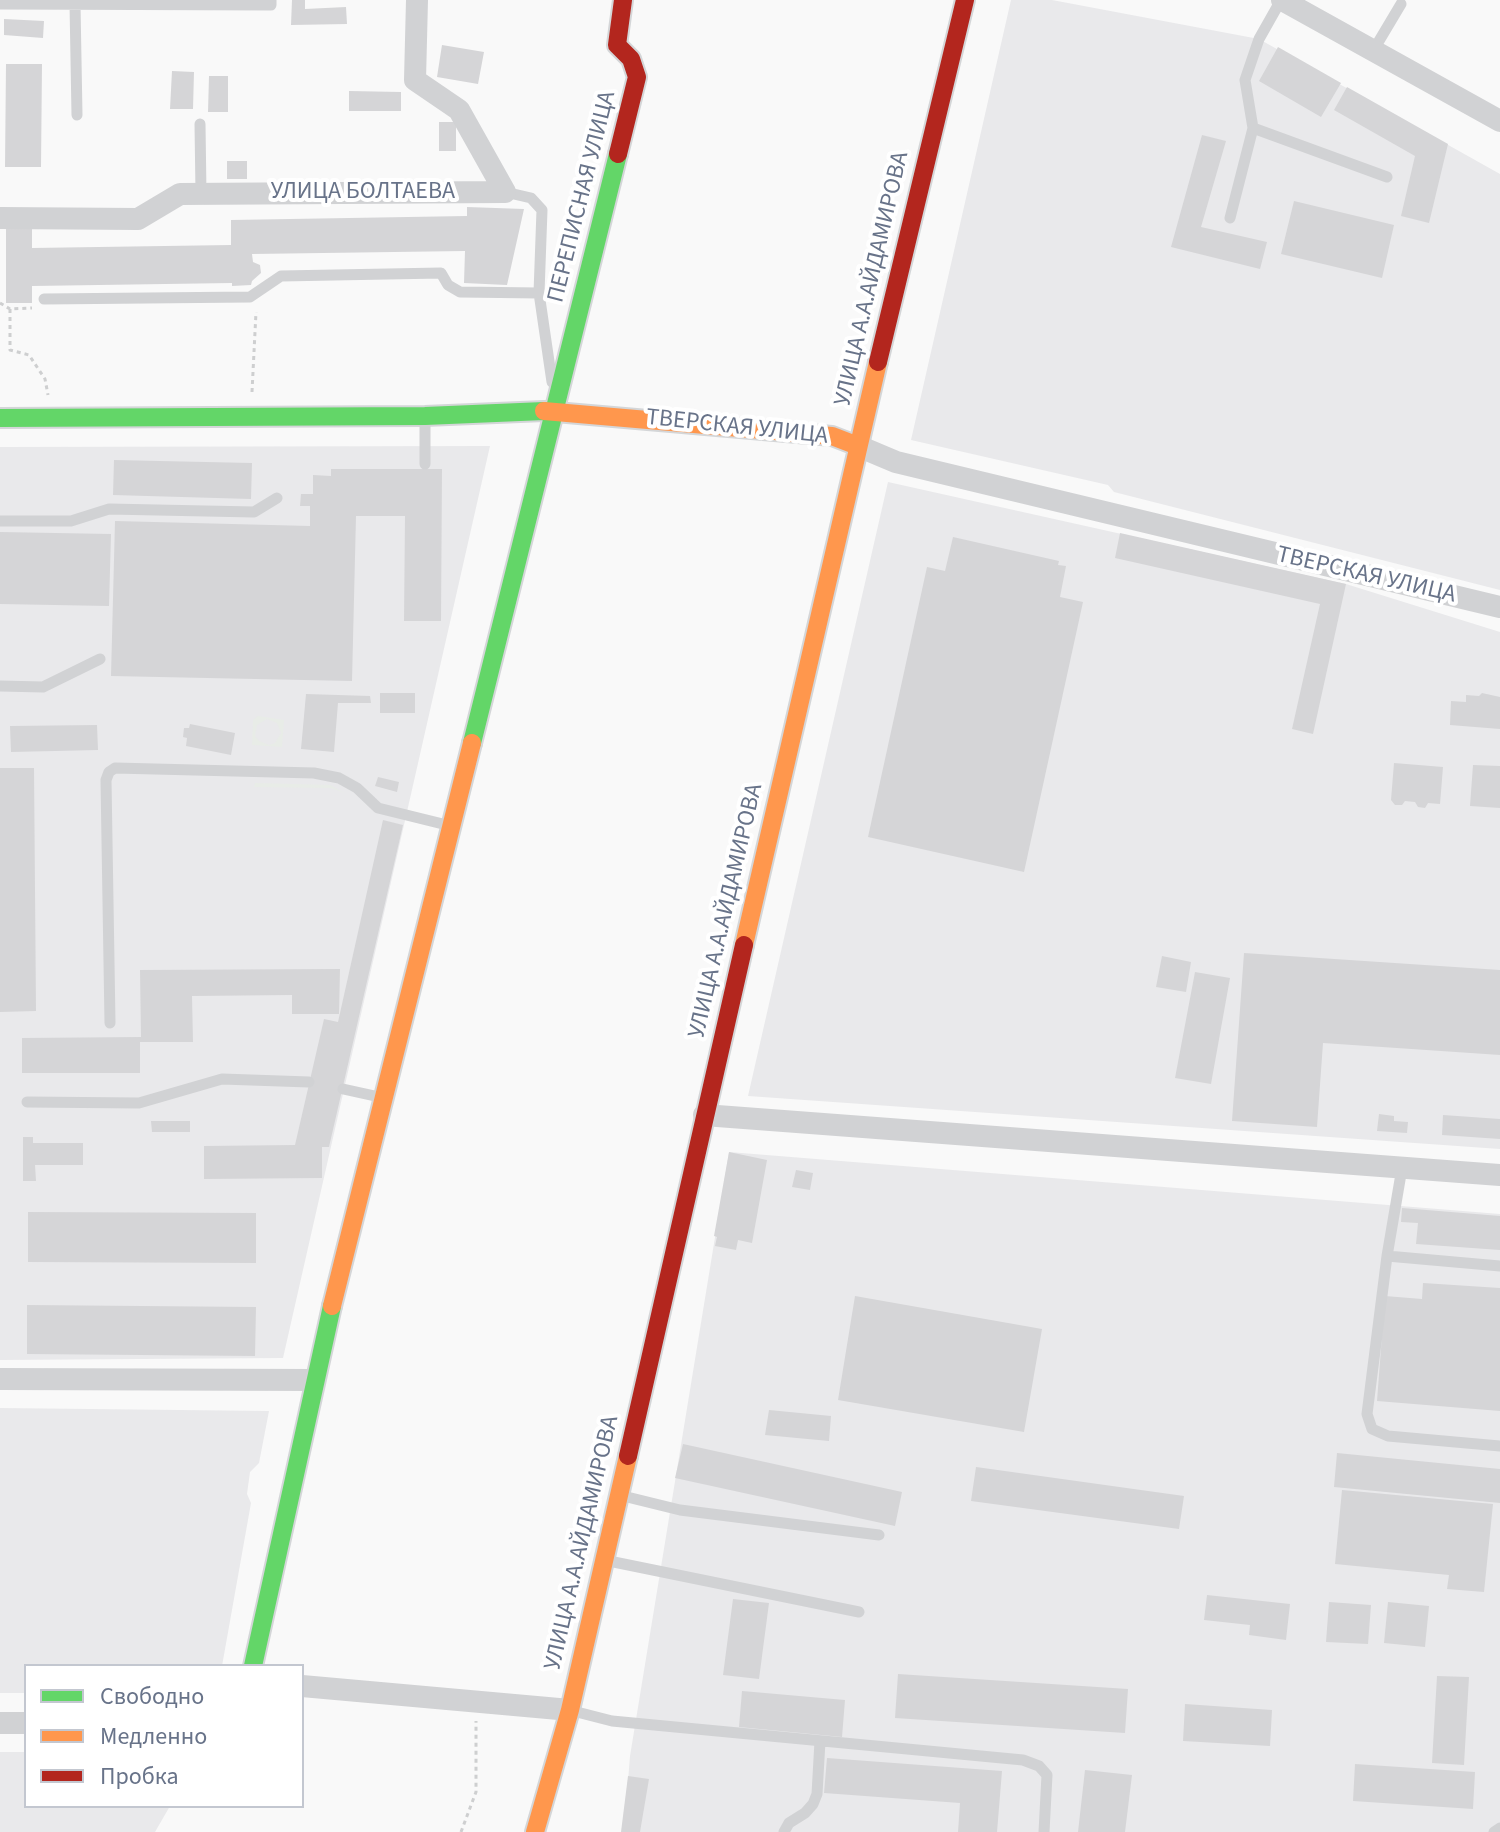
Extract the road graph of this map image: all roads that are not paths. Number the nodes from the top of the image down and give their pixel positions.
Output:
1 (271, 0) edge
2 (417, 0) edge
3 (623, 0) edge
4 (965, 0) edge
5 (1282, 0) edge
6 (0, 4) edge
7 (75, 4) junction
8 (1401, 4) dead end
9 (1373, 51) junction
10 (77, 115) dead end
11 (1500, 121) edge
12 (200, 124) dead end
13 (1253, 128) junction
14 (1387, 177) dead end
15 (505, 192) junction
16 (201, 193) junction
17 (0, 218) edge
18 (1230, 218) dead end
19 (539, 293) junction
20 (44, 299) road end
21 (556, 410) junction
22 (425, 416) junction
23 (0, 418) edge
24 (858, 446) junction
25 (425, 464) dead end
26 (277, 498) dead end
27 (0, 521) edge
28 (1500, 607) edge
29 (100, 659) dead end
30 (0, 686) edge
31 (452, 826) junction
32 (110, 1023) dead end
33 (309, 1082) dead end
34 (343, 1089) dead end
35 (384, 1099) junction
36 (27, 1102) dead end
37 (704, 1115) junction
38 (1402, 1168) junction
39 (1500, 1175) edge
40 (1387, 1256) junction
41 (1500, 1266) edge
42 (0, 1379) edge
43 (314, 1380) junction
44 (1500, 1446) edge
45 (618, 1495) junction
46 (879, 1535) dead end
47 (604, 1560) junction
48 (859, 1612) dead end
49 (253, 1664) edge
50 (304, 1686) edge
51 (570, 1710) junction
52 (0, 1723) edge
53 (24, 1723) edge
54 (820, 1741) junction
55 (1500, 1828) edge
56 (535, 1832) edge
57 (784, 1832) edge
58 (1044, 1832) edge
59 (1494, 1832) edge

1 - 7 lane
2 - 15 street
3 - 21 street, ПЕРЕПИСНАЯ УЛИЦА
4 - 24 street, УЛИЦА А.А.АЙДАМИРОВА
5 - 9 street
5 - 13 lane
6 - 7 lane
7 - 10 lane
8 - 9 lane
9 - 11 street
12 - 16 lane
13 - 14 lane
13 - 18 lane
15 - 16 street, УЛИЦА БОЛТАЕВА
15 - 19 lane
16 - 17 street, УЛИЦА БОЛТАЕВА
19 - 20 lane
19 - 21 lane
21 - 22 street, ТВЕРСКАЯ УЛИЦА
21 - 24 street, ТВЕРСКАЯ УЛИЦА
21 - 31 street, ПЕРЕПИСНАЯ УЛИЦА
22 - 23 street, ТВЕРСКАЯ УЛИЦА
22 - 25 lane
24 - 28 street, ТВЕРСКАЯ УЛИЦА
24 - 37 street, УЛИЦА А.А.АЙДАМИРОВА
26 - 27 lane
29 - 30 lane
31 - 32 lane
31 - 35 street, ПЕРЕПИСНАЯ УЛИЦА
33 - 36 lane
34 - 35 lane
35 - 43 street, ПЕРЕПИСНАЯ УЛИЦА
37 - 38 street
37 - 45 street, УЛИЦА А.А.АЙДАМИРОВА
38 - 39 street
38 - 40 lane
40 - 41 lane
40 - 44 lane
42 - 43 street
43 - 49 street, ПЕРЕПИСНАЯ УЛИЦА
45 - 46 lane
45 - 47 street, УЛИЦА А.А.АЙДАМИРОВА
47 - 48 lane
47 - 51 street, УЛИЦА А.А.АЙДАМИРОВА
50 - 51 street
51 - 54 lane
51 - 56 street, УЛИЦА А.А.АЙДАМИРОВА
52 - 53 street
54 - 57 lane
54 - 58 lane
55 - 59 lane

